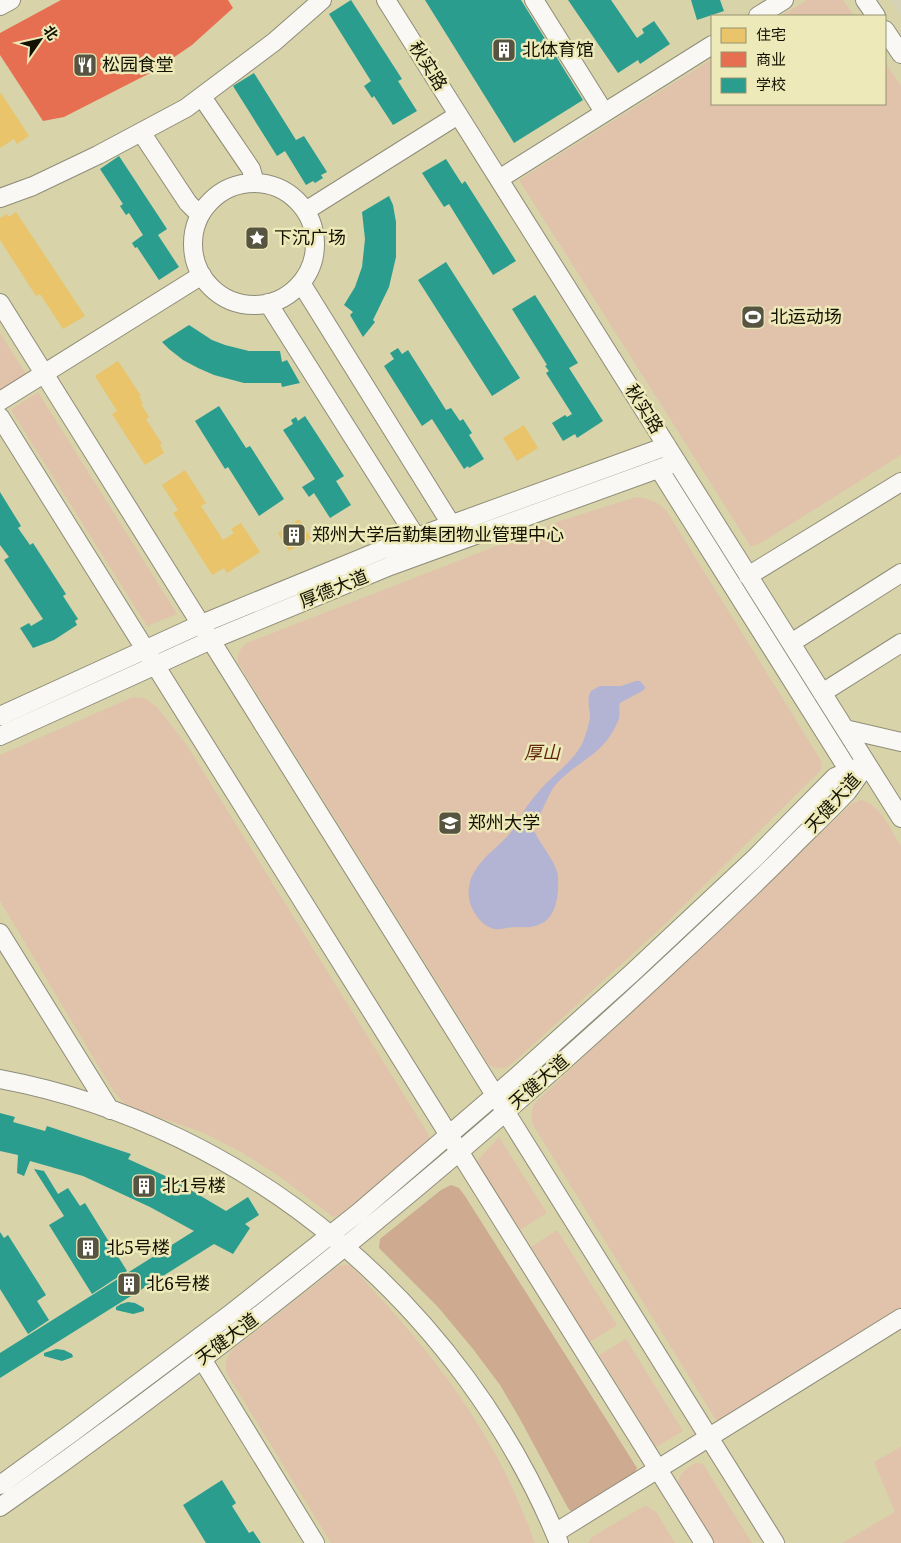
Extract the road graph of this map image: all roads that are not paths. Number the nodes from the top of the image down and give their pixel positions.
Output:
1 (12, 0) edge
2 (322, 0) edge
3 (387, 0) edge
4 (534, 0) edge
5 (784, 0) edge
6 (865, 0) edge
7 (0, 6) edge
8 (760, 15) edge
9 (875, 15) edge
10 (886, 32) edge
11 (711, 46) edge
12 (901, 54) edge
13 (202, 97) junction
14 (604, 112) junction
15 (458, 114) junction
16 (141, 132) junction
17 (499, 179) junction
18 (254, 183) junction
19 (0, 198) edge
20 (307, 210) junction
21 (200, 215) junction
22 (202, 275) junction
23 (301, 283) junction
24 (0, 303) edge
25 (268, 304) junction
26 (44, 374) junction
27 (0, 401) edge
28 (0, 417) edge
29 (667, 446) junction
30 (677, 462) junction
31 (659, 469) junction
32 (901, 482) edge
33 (452, 524) junction
34 (416, 537) junction
35 (901, 573) edge
36 (748, 576) junction
37 (201, 624) junction
38 (211, 640) junction
39 (791, 643) junction
40 (901, 643) edge
41 (146, 650) junction
42 (155, 665) junction
43 (822, 693) junction
44 (0, 716) edge
45 (845, 729) junction
46 (0, 736) edge
47 (901, 742) edge
48 (867, 764) junction
49 (849, 771) junction
50 (901, 818) edge
51 (0, 933) edge
52 (0, 1079) edge
53 (496, 1095) junction
54 (110, 1110) junction
55 (506, 1111) junction
56 (450, 1135) junction
57 (460, 1151) junction
58 (331, 1235) junction
59 (346, 1247) junction
60 (901, 1318) edge
61 (202, 1359) junction
62 (709, 1437) junction
63 (658, 1468) junction
64 (0, 1485) edge
65 (0, 1508) edge
66 (557, 1538) edge
67 (315, 1543) edge
68 (704, 1543) edge
69 (776, 1543) edge

1 - 7 lane
2 - 13 lane
3 - 15 lane, 秋实路
4 - 14 lane
5 - 8 lane
6 - 9 lane
10 - 12 lane
11 - 14 lane
13 - 16 lane
13 - 18 lane
14 - 17 lane
15 - 17 lane, 秋实路
15 - 20 lane
16 - 19 lane
16 - 21 lane
17 - 29 lane, 秋实路
18 - 20 lane
18 - 21 lane
20 - 23 lane
21 - 22 lane
22 - 25 lane
22 - 26 lane
23 - 25 lane
23 - 33 lane
24 - 26 lane
25 - 34 lane
26 - 27 lane
26 - 37 lane
28 - 41 lane
29 - 30 lane, 秋实路
29 - 33 lane, 厚德大道
30 - 31 lane, 厚德大道
30 - 36 lane, 秋实路
31 - 38 lane, 厚德大道
31 - 49 lane
32 - 36 lane
33 - 34 lane, 厚德大道
34 - 37 lane, 厚德大道
35 - 39 lane
36 - 39 lane, 秋实路
37 - 38 lane
37 - 41 lane, 厚德大道
38 - 42 lane, 厚德大道
38 - 53 lane
39 - 43 lane, 秋实路
40 - 43 lane
41 - 42 lane
41 - 44 lane, 厚德大道
42 - 46 lane, 厚德大道
42 - 56 lane
43 - 45 lane, 秋实路
45 - 47 lane
45 - 48 lane, 秋实路
48 - 49 lane, 天健大道
48 - 50 lane, 秋实路
48 - 55 lane, 天健大道
49 - 53 lane, 天健大道
51 - 54 lane
52 - 54 lane
53 - 55 lane
53 - 56 lane, 天健大道
54 - 58 lane
55 - 57 lane, 天健大道
55 - 62 lane
56 - 57 lane
56 - 58 lane, 天健大道
57 - 59 lane, 天健大道
57 - 63 lane
58 - 59 lane
58 - 64 lane, 天健大道
59 - 61 lane, 天健大道
59 - 66 lane
60 - 62 lane
61 - 65 lane, 天健大道
61 - 67 lane
62 - 63 lane
62 - 69 lane
63 - 66 lane
63 - 68 lane

